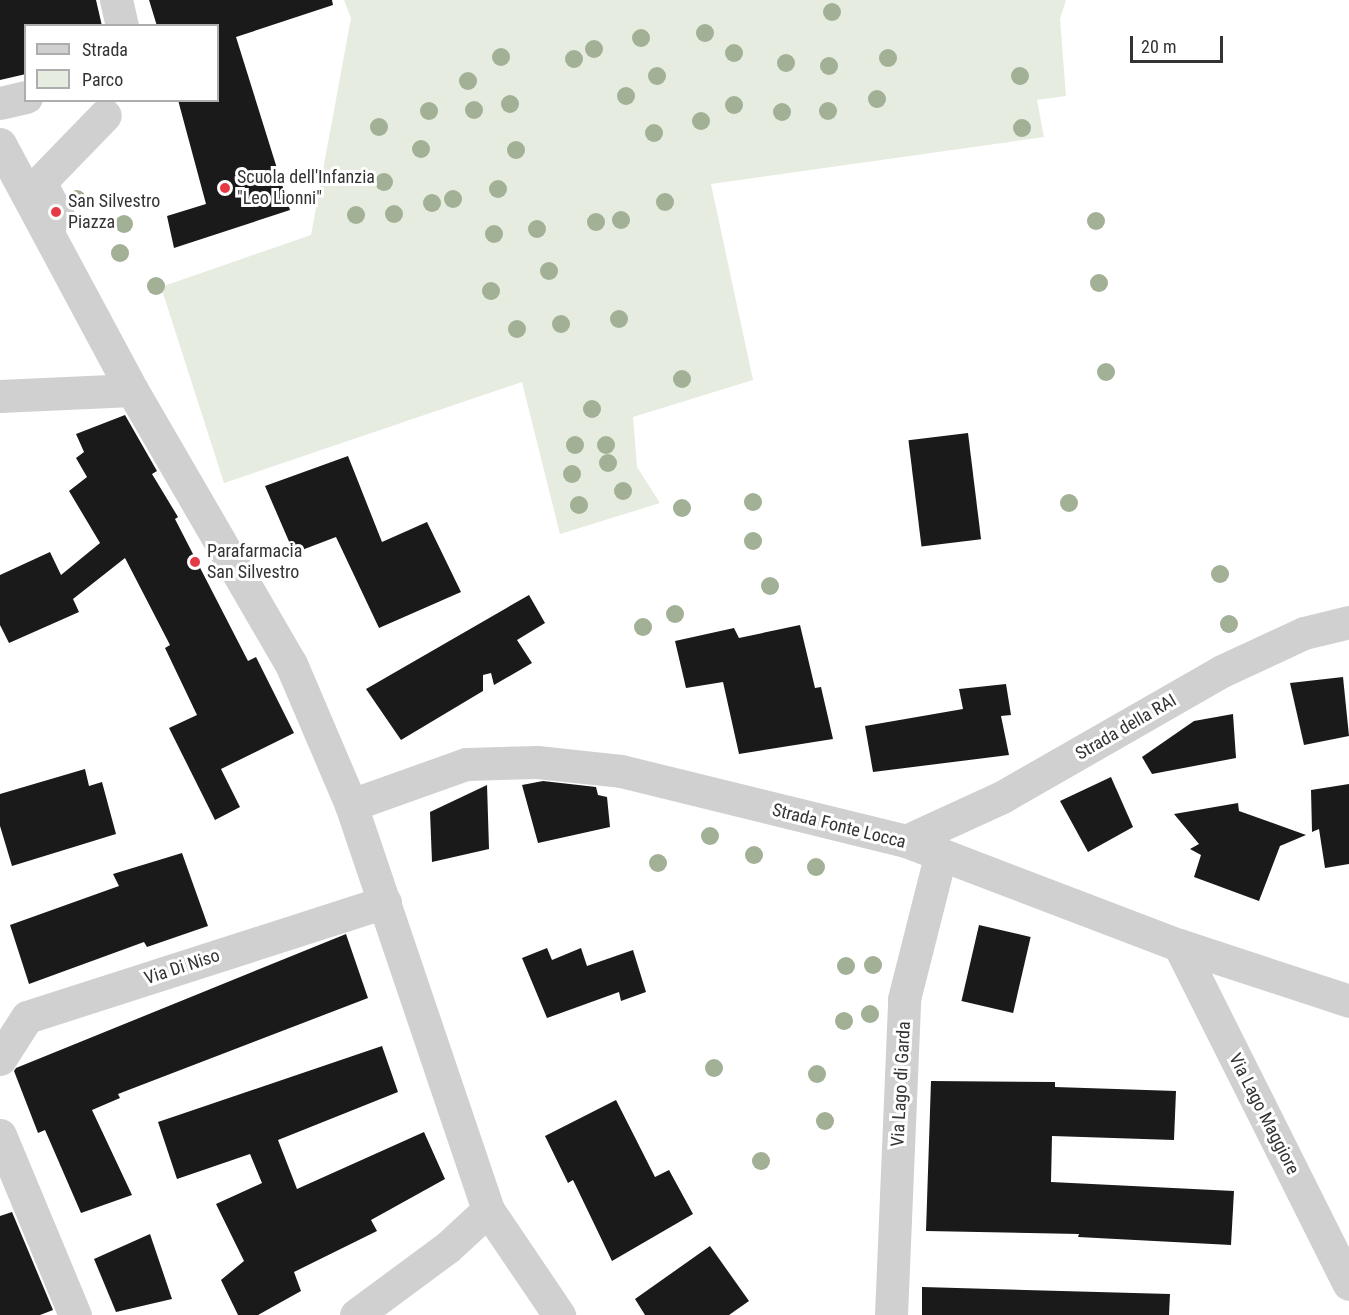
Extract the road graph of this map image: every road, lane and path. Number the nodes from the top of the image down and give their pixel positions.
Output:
1 (116, 0) edge
2 (122, 24) edge
3 (24, 97) edge
4 (0, 103) edge
5 (105, 115) dead end
6 (0, 144) edge
7 (106, 322) dead end
8 (132, 390) junction
9 (0, 396) edge
10 (1349, 622) edge
11 (351, 805) junction
12 (906, 841) junction
13 (940, 856) junction
14 (385, 902) junction
15 (1179, 945) junction
16 (1349, 1001) edge
17 (0, 1059) edge
18 (0, 1135) edge
19 (488, 1210) junction
20 (1349, 1284) edge
21 (75, 1315) edge
22 (356, 1315) edge
23 (560, 1315) edge
24 (891, 1315) edge

1 - 2 street
3 - 4 street
5 - 7 street
6 - 8 street
8 - 9 street
8 - 11 street
10 - 12 street, Strada della RAI
11 - 12 street, Strada Fonte Locca
11 - 14 street
12 - 13 street, Strada Fonte Locca
13 - 15 street, Strada Fonte Locca
13 - 24 street, Via Lago di Garda
14 - 17 street, Via Di Niso
14 - 19 street
15 - 16 street, Strada Fonte Locca
15 - 20 street, Via Lago Maggiore
18 - 21 street
19 - 22 street
19 - 23 street

